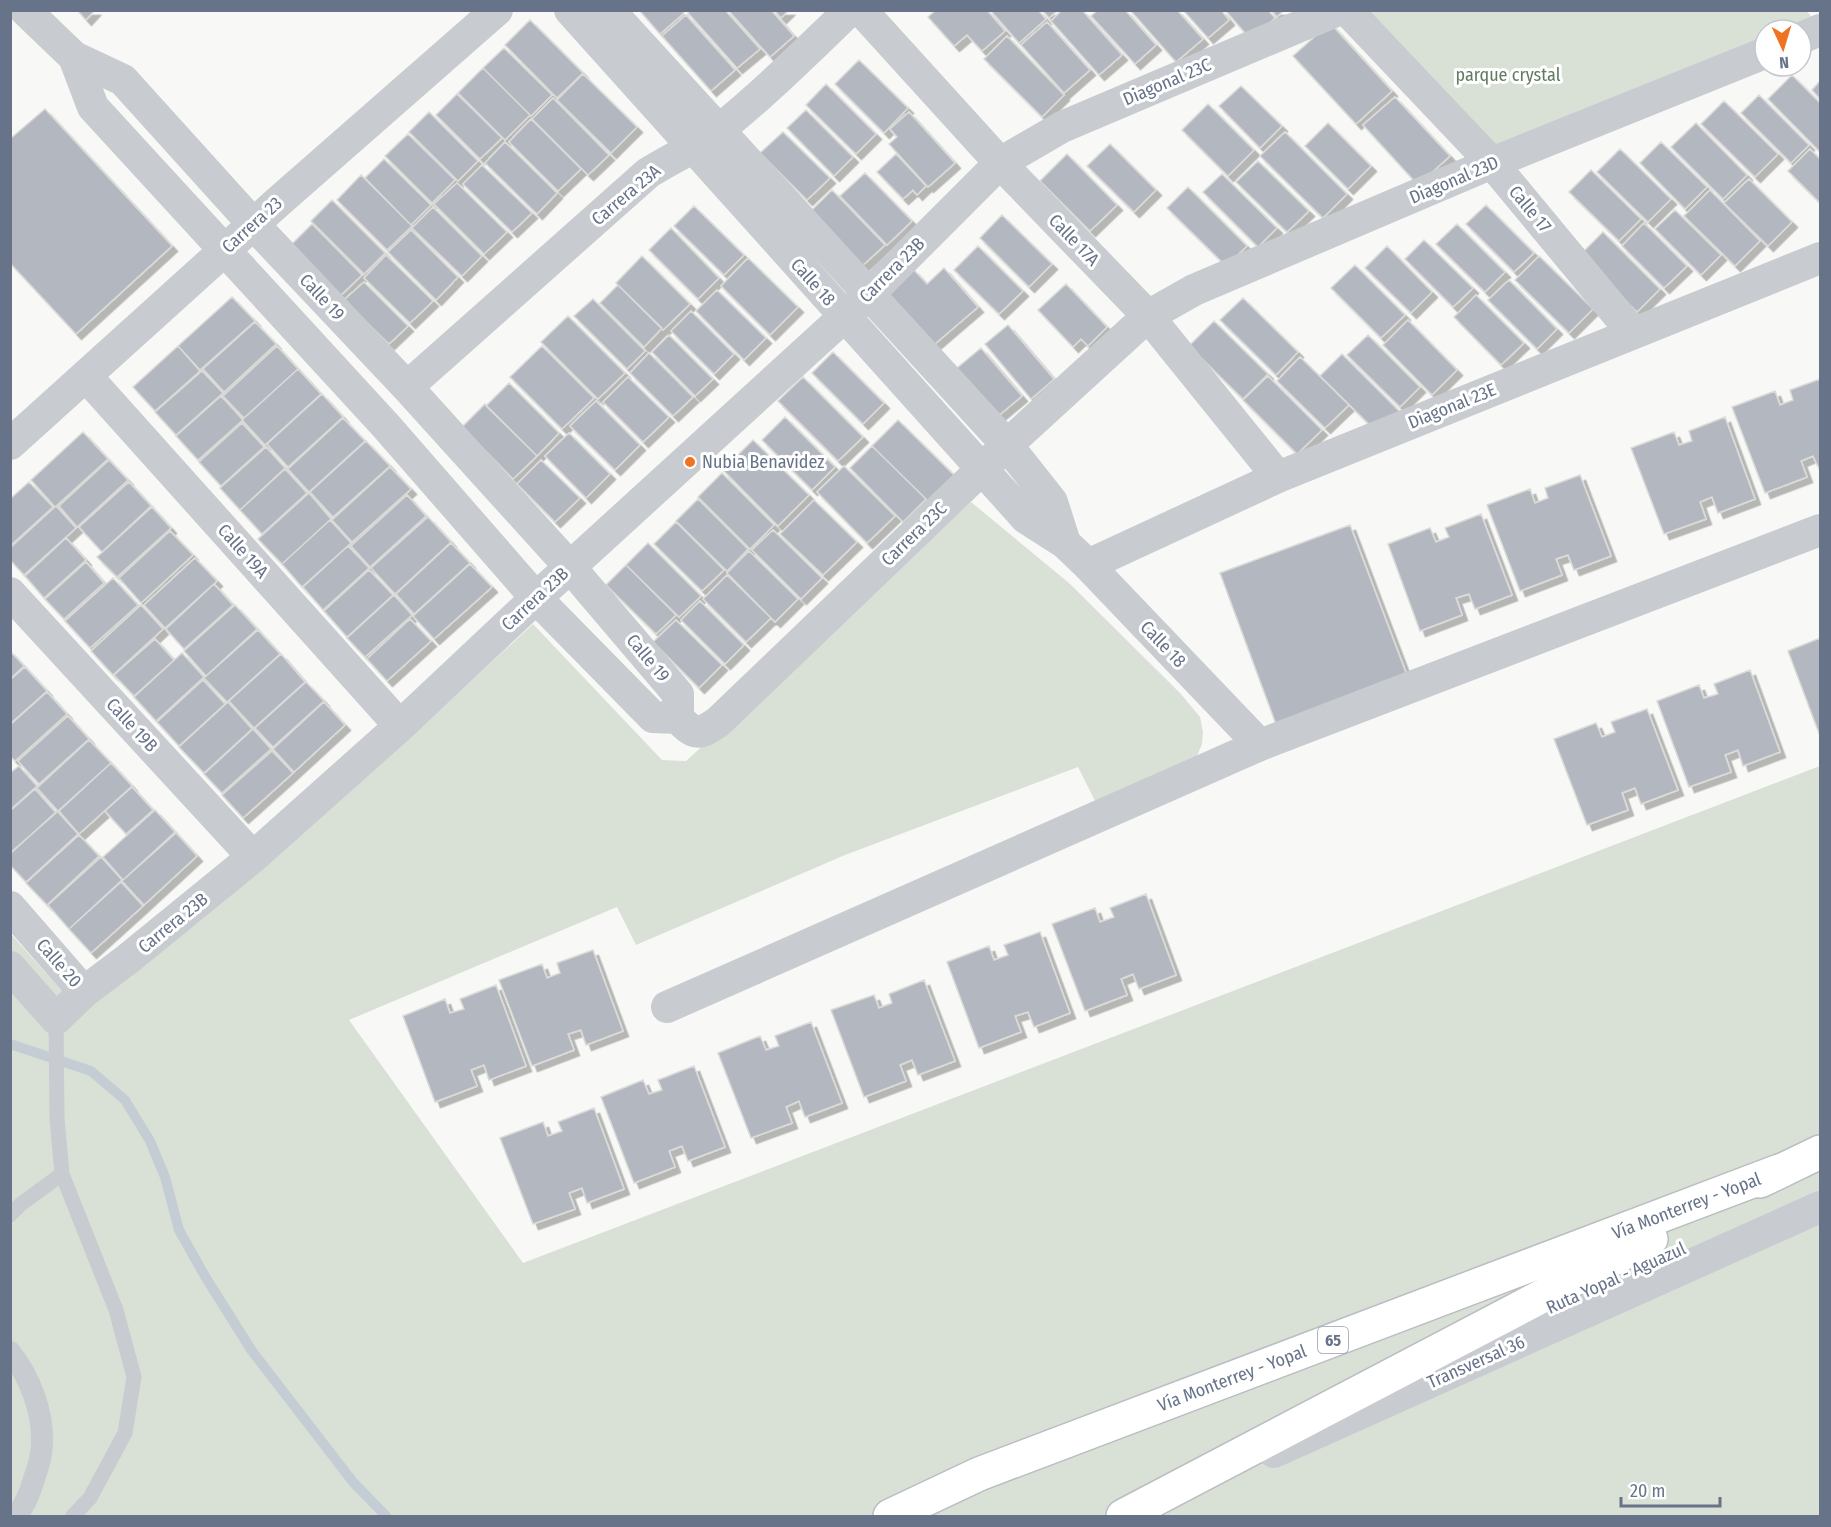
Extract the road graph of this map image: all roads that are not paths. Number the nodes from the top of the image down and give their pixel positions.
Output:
1 (25, 10) edge
2 (497, 10) edge
3 (570, 10) edge
4 (609, 10) edge
5 (850, 10) edge
6 (861, 10) edge
7 (1338, 10) edge
8 (1347, 10) edge
9 (74, 57) junction
10 (1753, 58) edge
11 (719, 130) junction
12 (693, 149) junction
13 (1000, 162) junction
14 (1492, 163) junction
15 (254, 225) junction
16 (225, 250) junction
17 (1821, 258) edge
18 (869, 294) junction
19 (1148, 316) junction
20 (844, 317) junction
21 (1633, 333) junction
22 (86, 376) junction
23 (407, 387) junction
24 (10, 444) edge
25 (1007, 445) junction
26 (982, 469) junction
27 (1278, 477) junction
28 (1821, 530) edge
29 (1065, 543) junction
30 (1088, 564) junction
31 (570, 567) junction
32 (10, 594) edge
33 (536, 598) junction
34 (678, 718) junction
35 (400, 726) junction
36 (1260, 745) junction
37 (253, 857) junction
38 (10, 907) edge
39 (10, 967) edge
40 (84, 992) junction
41 (668, 1007) dead end
42 (56, 1019) junction
43 (1821, 1152) edge
44 (1779, 1171) junction
45 (62, 1174) junction
46 (1821, 1207) edge
47 (10, 1215) edge
48 (10, 1352) edge
49 (16, 1516) edge
50 (73, 1516) edge
51 (890, 1516) edge
52 (1123, 1516) edge
53 (1131, 1516) edge

1 - 9 street, Calle 19
2 - 15 street, Carrera 23
3 - 12 street, Calle 18
4 - 11 street, Calle 18
5 - 11 street, Carrera 23A
6 - 13 street, Calle 17A
7 - 13 street, Diagonal 23C
8 - 14 street, Calle 17
9 - 15 street, Calle 19
9 - 16 street, Calle 19
10 - 14 street, Diagonal 23D
11 - 12 street, Carrera 23A
11 - 18 street, Calle 18
12 - 20 street, Calle 18
12 - 23 street, Carrera 23A
13 - 18 street, Carrera 23B
13 - 19 street, Calle 17A
14 - 19 street, Diagonal 23D
14 - 21 street, Calle 17
15 - 16 street, Carrera 23
15 - 23 street, Calle 19
16 - 22 street, Carrera 23
16 - 33 street, Calle 19
17 - 21 street, Diagonal 23E
18 - 20 street, Carrera 23B
18 - 25 street, Calle 18
19 - 25 street, Carrera 23C
19 - 27 street, Calle 17A
20 - 26 street, Calle 18
20 - 31 street, Carrera 23B
21 - 27 street, Diagonal 23E
22 - 24 street, Carrera 23
22 - 35 street, Calle 19A
23 - 31 street, Calle 19
25 - 26 street, Carrera 23C
25 - 29 street, Calle 18
26 - 29 street, Calle 18
26 - 34 street, Carrera 23C
27 - 30 street, Diagonal 23E
28 - 36 street
29 - 30 street, Calle 18
30 - 36 street, Calle 18
31 - 33 street, Carrera 23B
31 - 34 street, Calle 19
32 - 37 street, Calle 19B
33 - 34 street, Calle 19
33 - 35 street, Carrera 23B
35 - 37 street, Carrera 23B
36 - 41 street
37 - 40 street, Carrera 23B
38 - 40 street, Calle 20
39 - 42 street
40 - 42 street, Carrera 23B
42 - 45 lane
43 - 44 highway, Vía Monterrey - Yopal / 65
44 - 51 highway, Vía Monterrey - Yopal / 65
44 - 52 highway, Vía Monterrey - Yopal / 65
45 - 47 lane
45 - 50 lane
46 - 53 lane, Ruta Yopal - Aguazul
48 - 49 street

